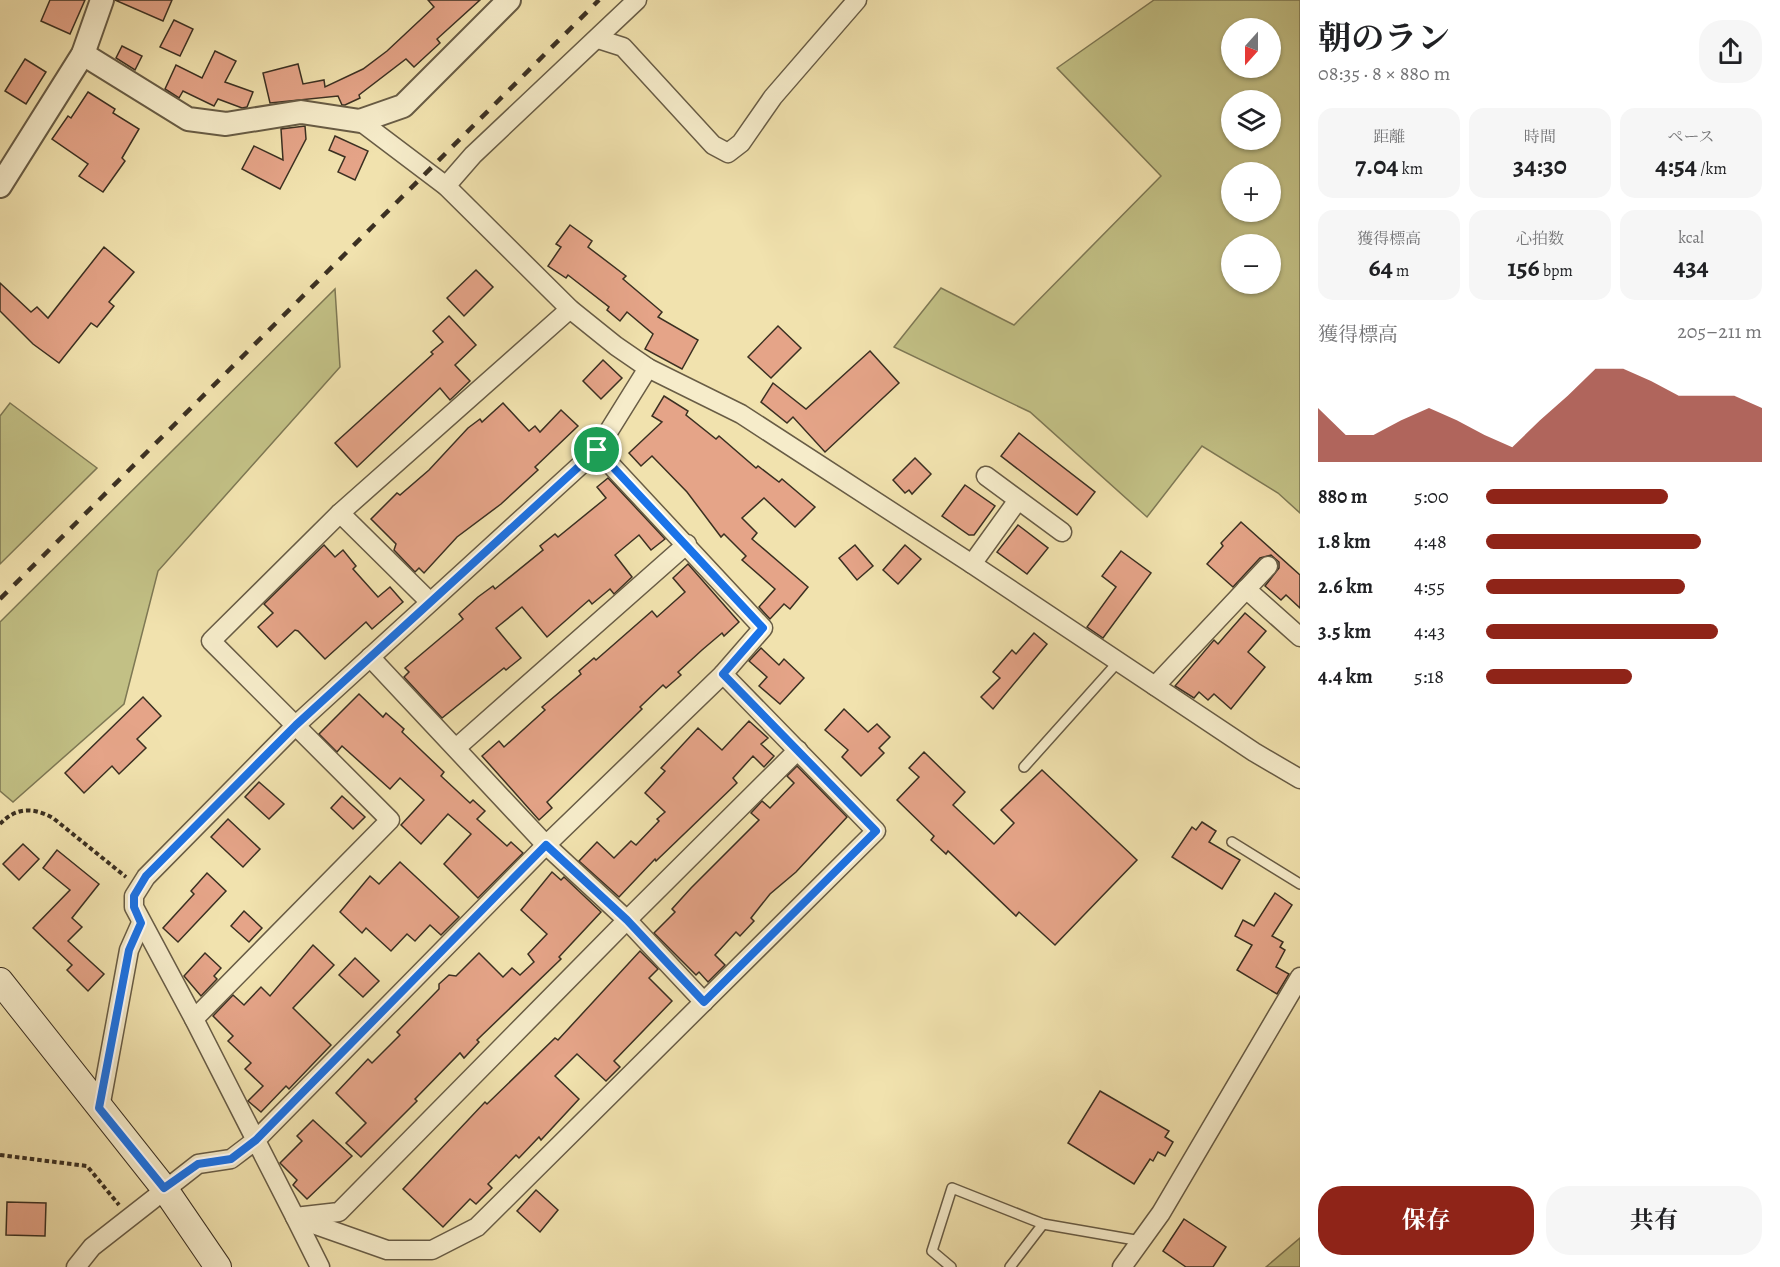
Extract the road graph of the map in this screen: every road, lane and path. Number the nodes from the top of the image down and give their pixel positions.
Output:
1 (102, 0) edge
2 (509, 0) edge
3 (637, 0) edge
4 (857, 0) edge
5 (598, 39) junction
6 (83, 54) junction
7 (360, 121) junction
8 (0, 186) edge
9 (446, 186) junction
10 (570, 309) junction
11 (648, 368) junction
12 (597, 450) junction
13 (986, 476) dead end
14 (1018, 500) junction
15 (340, 513) junction
16 (1062, 532) dead end
17 (687, 544) junction
18 (972, 564) junction
19 (1268, 566) dead end
20 (1246, 589) junction
21 (430, 602) junction
22 (1300, 637) edge
23 (370, 657) junction
24 (1118, 662) junction
25 (723, 674) junction
26 (1155, 686) junction
27 (296, 725) junction
28 (456, 748) junction
29 (798, 750) junction
30 (1024, 767) dead end
31 (1300, 779) edge
32 (0, 824) edge
33 (1232, 842) dead end
34 (546, 845) junction
35 (1300, 884) edge
36 (139, 887) junction
37 (627, 920) junction
38 (141, 923) junction
39 (1300, 977) edge
40 (0, 981) edge
41 (704, 1002) junction
42 (195, 1019) junction
43 (99, 1108) junction
44 (256, 1140) junction
45 (0, 1155) edge
46 (164, 1188) junction
47 (129, 1217) junction
48 (294, 1217) junction
49 (1043, 1224) junction
50 (1140, 1241) junction
51 (76, 1267) edge
52 (218, 1267) edge
53 (320, 1267) edge
54 (951, 1267) edge
55 (1010, 1267) edge
56 (1122, 1267) edge

1 - 6 street
2 - 7 street
3 - 5 street
4 - 5 street
5 - 9 street
6 - 7 street
6 - 8 street
7 - 9 street
9 - 10 street
10 - 11 street
10 - 15 street
11 - 12 street
11 - 18 street
12 - 17 street
12 - 21 street
13 - 14 street
14 - 16 street
14 - 18 street
15 - 21 street
15 - 27 street
17 - 25 street
17 - 28 street
18 - 24 street
19 - 20 street
20 - 22 street
20 - 26 street
21 - 23 street
23 - 27 street
23 - 28 street
24 - 26 street
24 - 30 lane
25 - 29 street
25 - 34 street
26 - 31 street
27 - 36 street
27 - 42 street
28 - 34 street
29 - 37 street
29 - 41 street
32 - 36 path
33 - 35 lane
34 - 37 street
34 - 44 street
36 - 38 street
37 - 41 street
37 - 48 street
38 - 42 street
38 - 43 street
39 - 50 street
40 - 43 main road
41 - 48 street
42 - 44 street
43 - 46 main road
44 - 46 street
44 - 48 street
45 - 47 path
46 - 47 street
46 - 52 main road
47 - 51 street
48 - 53 street
49 - 50 lane
49 - 54 lane
49 - 55 lane
50 - 56 street

